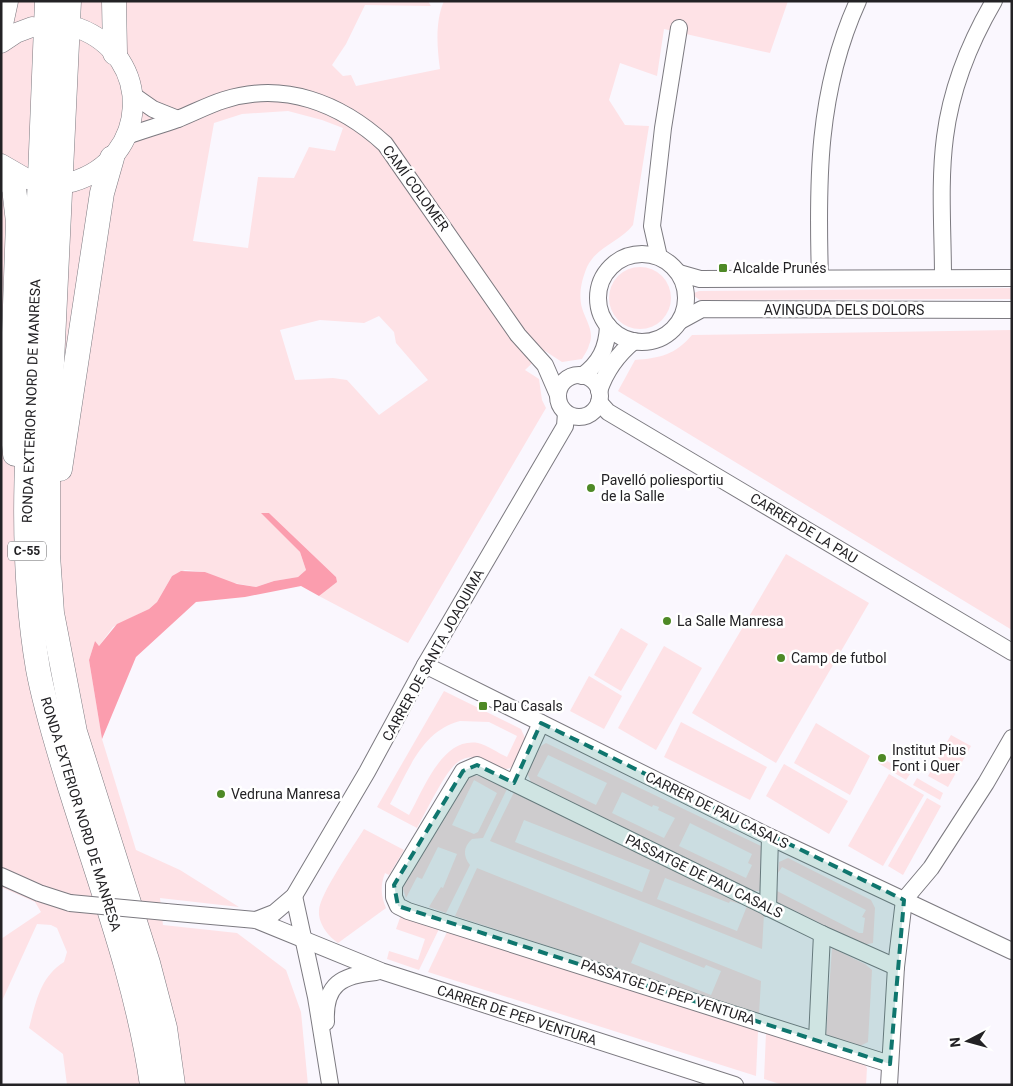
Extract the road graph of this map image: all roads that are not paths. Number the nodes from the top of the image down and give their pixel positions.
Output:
1 (6, 1) edge
2 (47, 1) edge
3 (69, 1) edge
4 (114, 1) edge
5 (858, 1) edge
6 (994, 1) edge
7 (1, 24) edge
8 (32, 27) dead end
9 (78, 28) dead end
10 (679, 28) dead end
11 (1, 43) edge
12 (115, 53) junction
13 (133, 94) junction
14 (178, 119) junction
15 (127, 136) junction
16 (112, 158) junction
17 (1, 166) edge
18 (27, 179) dead end
19 (72, 182) dead end
20 (652, 226) junction
21 (632, 254) junction
22 (659, 256) junction
23 (679, 273) junction
24 (820, 278) junction
25 (943, 278) junction
26 (1012, 278) edge
27 (1012, 310) edge
28 (680, 321) junction
29 (608, 326) junction
30 (634, 341) junction
31 (545, 365) junction
32 (579, 376) junction
33 (558, 395) junction
34 (599, 396) junction
35 (566, 413) junction
36 (37, 559) junction
37 (1012, 652) edge
38 (425, 665) junction
39 (541, 724) junction
40 (1012, 738) edge
41 (514, 783) junction
42 (770, 837) junction
43 (1, 876) edge
44 (294, 896) junction
45 (904, 900) junction
46 (768, 908) junction
47 (256, 920) junction
48 (446, 922) joint
49 (822, 934) junction
50 (302, 939) junction
51 (1012, 951) edge
52 (896, 967) junction
53 (381, 971) junction
54 (817, 1040) junction
55 (890, 1064) junction
56 (330, 1084) edge
57 (152, 1085) edge
58 (173, 1085) edge
59 (735, 1085) edge
60 (889, 1085) edge

1 - 7 highway
2 - 36 highway, RONDA EXTERIOR NORD DE MANRESA / C-55
3 - 36 highway, RONDA EXTERIOR NORD DE MANRESA / C-55
4 - 12 highway
5 - 24 street
6 - 25 street
8 - 11 main road
9 - 12 main road
10 - 20 street
12 - 13 main road
13 - 14 street
13 - 15 main road
14 - 15 street, CAMÍ COLOMER
14 - 31 street, CAMÍ COLOMER
15 - 16 main road
16 - 19 main road
16 - 36 highway
17 - 18 main road
17 - 36 highway
20 - 21 street
20 - 22 street
21 - 22 street
21 - 29 street
22 - 23 street
23 - 24 street
23 - 28 street
24 - 25 street
25 - 26 street
27 - 28 street, AVINGUDA DELS DOLORS
28 - 30 street
29 - 30 street
29 - 32 street
30 - 34 street
31 - 32 street, CAMÍ COLOMER
31 - 33 street, CAMÍ COLOMER
32 - 33 street
32 - 34 street
33 - 35 street
34 - 35 street
34 - 37 street, CARRER DE LA PAU
35 - 38 street, CARRER DE SANTA JOAQUIMA
36 - 57 highway, RONDA EXTERIOR NORD DE MANRESA / C-55
36 - 58 highway, RONDA EXTERIOR NORD DE MANRESA / C-55
38 - 39 street, CARRER DE PAU CASALS
38 - 44 street, CARRER DE SANTA JOAQUIMA
39 - 41 street
39 - 42 street, CARRER DE PAU CASALS
40 - 45 street
41 - 46 street, PASSATGE DE PAU CASALS
41 - 48 street, PASSATGE DE PAU CASALS
42 - 45 street, CARRER DE PAU CASALS
42 - 46 street
43 - 47 street, bridge
44 - 47 street, CARRER DE SANTA JOAQUIMA
44 - 50 street
45 - 51 street, CARRER DE PAU CASALS
45 - 52 street
46 - 49 street, PASSATGE DE PAU CASALS
47 - 50 street, CARRER DE PEP VENTURA
48 - 54 street, PASSATGE DE PEP VENTURA
49 - 52 street, PASSATGE DE PAU CASALS
49 - 54 street
50 - 53 street, CARRER DE PEP VENTURA
50 - 56 street
52 - 55 street
53 - 56 street
53 - 59 street, CARRER DE PEP VENTURA
54 - 55 street, PASSATGE DE PEP VENTURA
55 - 60 street

